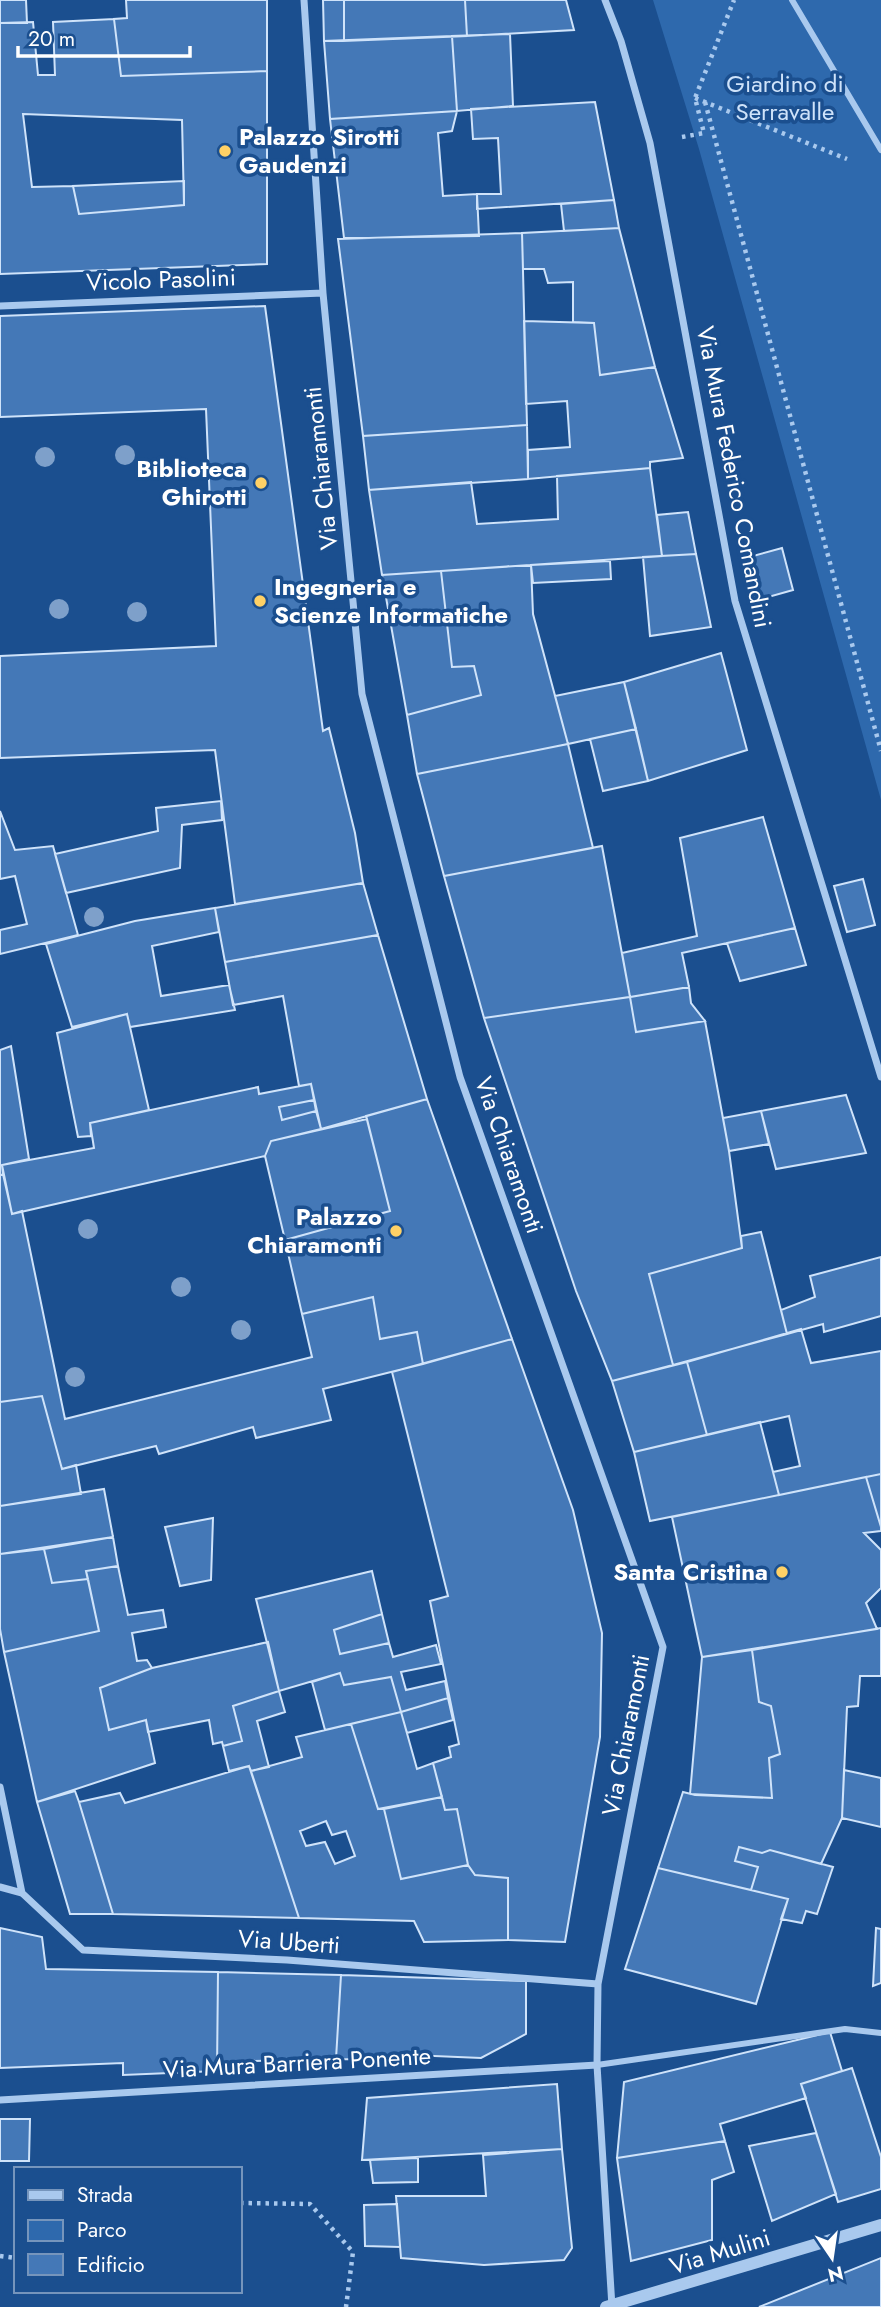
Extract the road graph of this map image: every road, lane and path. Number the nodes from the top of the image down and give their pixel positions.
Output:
1 (304, 0) edge
2 (605, 0) edge
3 (734, 0) edge
4 (792, 0) edge
5 (695, 98) junction
6 (705, 102) junction
7 (650, 144) junction
8 (881, 150) edge
9 (856, 163) dead end
10 (323, 293) junction
11 (0, 306) edge
12 (881, 751) edge
13 (881, 1077) edge
14 (0, 1787) edge
15 (0, 1887) edge
16 (22, 1893) junction
17 (598, 1984) junction
18 (881, 2033) edge
19 (597, 2065) junction
20 (0, 2100) edge
21 (242, 2203) edge
22 (881, 2225) edge
23 (346, 2307) edge
24 (606, 2307) edge
25 (612, 2307) edge

1 - 10 street, Via Chiaramonti
2 - 7 street, Via Mura Federico Comandini
3 - 5 path
4 - 8 street
5 - 6 path
5 - 7 path
6 - 9 path
6 - 12 path
7 - 13 street, Via Mura Federico Comandini
10 - 11 street, Vicolo Pasolini
10 - 17 street, Via Chiaramonti
14 - 16 street
15 - 16 street, Via Uberti
16 - 17 street, Via Uberti
17 - 19 street, Via Chiaramonti
18 - 19 street
19 - 20 street, Via Mura Barriera Ponente
19 - 25 street, Via Chiaramonti
21 - 23 path
22 - 25 street, Via Mulini
24 - 25 street, Via Mulini

